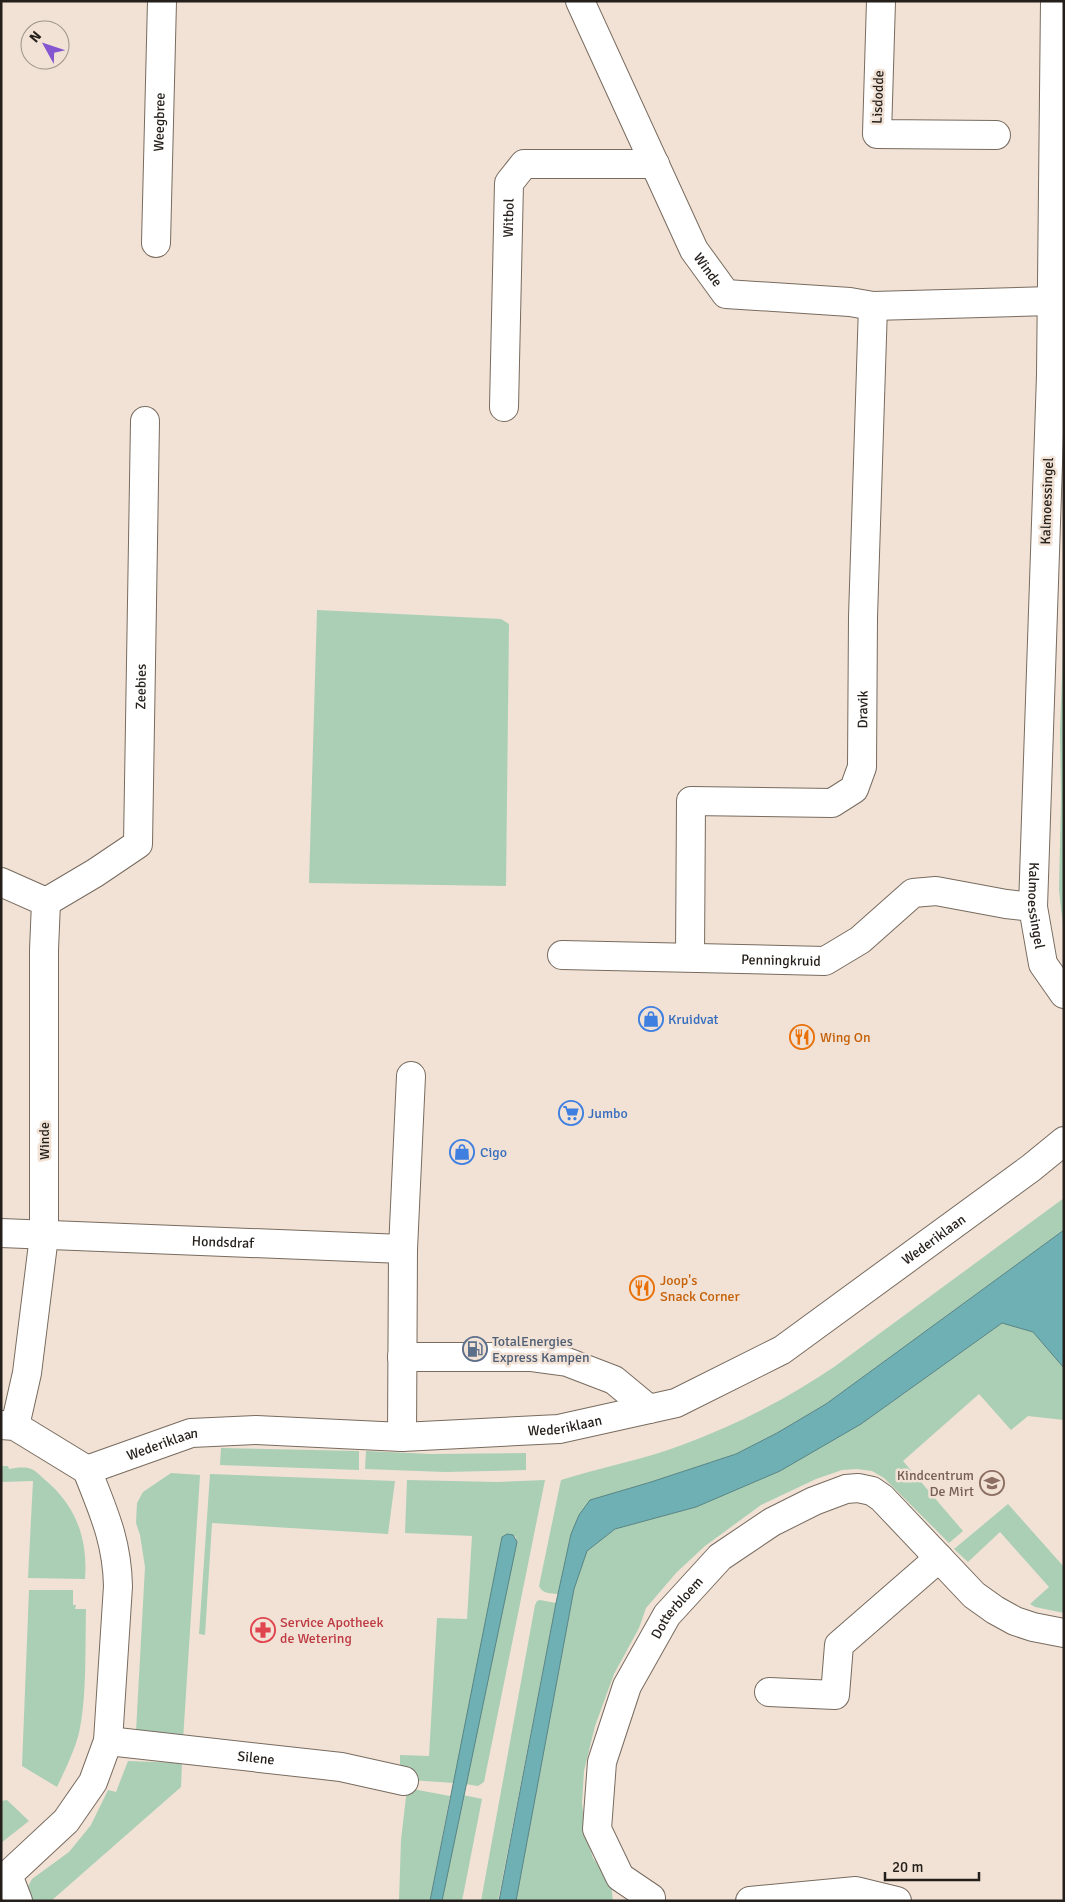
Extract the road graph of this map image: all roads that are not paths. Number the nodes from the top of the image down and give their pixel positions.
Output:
1 (162, 1) edge
2 (580, 1) edge
3 (881, 1) edge
4 (1055, 1) edge
5 (996, 135) dead end
6 (655, 164) junction
7 (156, 243) dead end
8 (1051, 302) junction
9 (873, 306) junction
10 (504, 408) dead end
11 (145, 421) dead end
12 (1, 882) edge
13 (46, 902) junction
14 (1033, 907) junction
15 (562, 955) dead end
16 (690, 958) junction
17 (1064, 994) edge
18 (411, 1076) dead end
19 (1064, 1141) edge
20 (1, 1234) edge
21 (44, 1236) junction
22 (403, 1249) junction
23 (402, 1357) junction
24 (648, 1409) junction
25 (8, 1425) edge
26 (402, 1437) junction
27 (87, 1470) junction
28 (939, 1558) junction
29 (1064, 1633) edge
30 (770, 1692) dead end
31 (108, 1741) junction
32 (404, 1781) dead end
33 (5, 1877) edge
34 (654, 1900) edge
35 (18, 1901) edge
36 (750, 1901) edge
37 (897, 1901) edge

1 - 7 street, Weegbree
2 - 6 street, Winde
3 - 5 street, Lisdodde
4 - 8 street, Kalmoessingel
6 - 9 street, Winde
6 - 10 street, Witbol
8 - 9 street, Winde
8 - 14 street, Kalmoessingel
9 - 16 street, Dravik
11 - 13 street, Zeebies
12 - 13 street
13 - 21 street, Winde
14 - 16 street, Penningkruid
14 - 17 street, Kalmoessingel
15 - 16 street, Penningkruid
18 - 22 street
19 - 24 street, Wederiklaan
20 - 21 street, Hondsdraf
21 - 22 street, Hondsdraf
21 - 25 street, Winde
22 - 23 street
23 - 24 street
23 - 26 street
24 - 26 street, Wederiklaan
25 - 27 street
26 - 27 street, Wederiklaan
27 - 31 street
28 - 29 street, Dotterbloem
28 - 30 street
28 - 34 street, Dotterbloem
31 - 32 street, Silene
31 - 33 street
33 - 35 street
36 - 37 street

